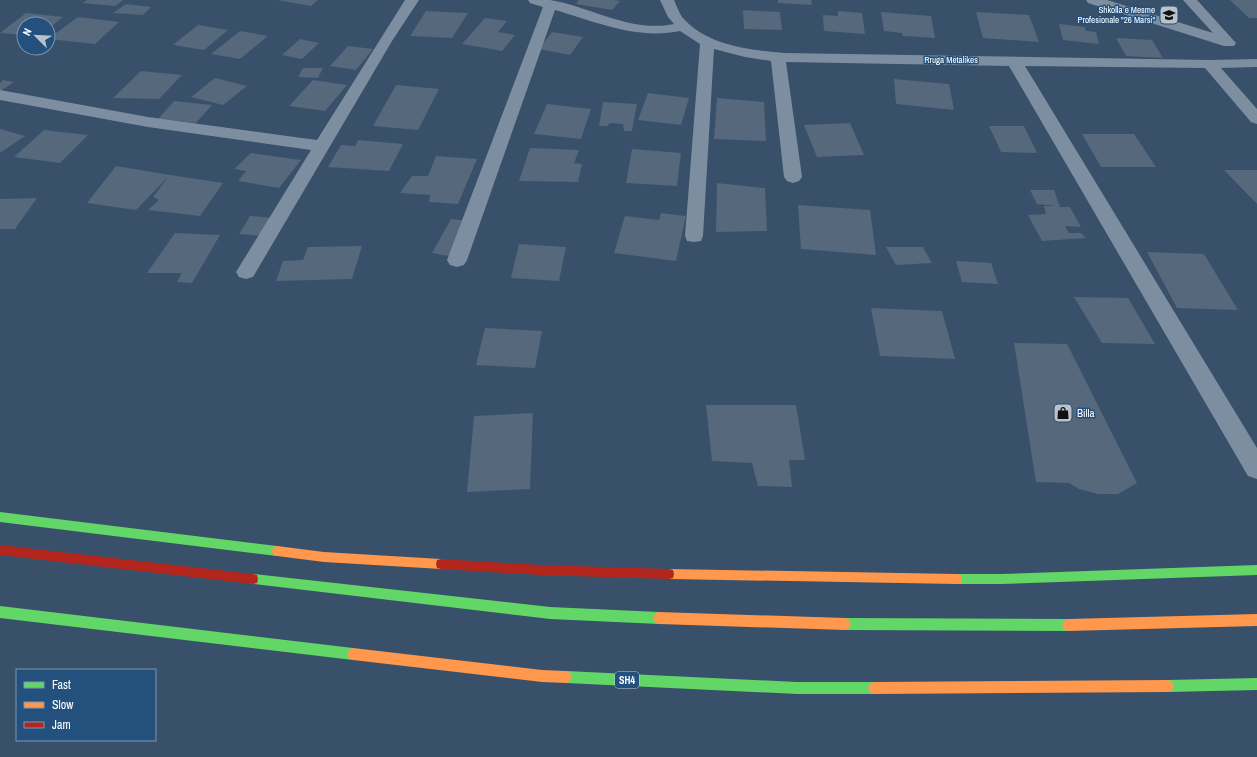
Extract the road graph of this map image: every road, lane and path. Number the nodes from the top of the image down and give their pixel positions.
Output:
1 (412, 0) edge
2 (535, 0) edge
3 (667, 0) edge
4 (1093, 0) edge
5 (1190, 0) edge
6 (550, 5) junction
7 (682, 26) junction
8 (707, 42) junction
9 (1229, 43) junction
10 (778, 57) junction
11 (1014, 61) junction
12 (1253, 63) edge
13 (1209, 64) junction
14 (0, 95) edge
15 (1257, 119) edge
16 (322, 146) junction
17 (793, 176) dead end
18 (694, 236) dead end
19 (457, 260) dead end
20 (246, 272) dead end
21 (1257, 469) edge
22 (0, 517) edge
23 (0, 550) edge
24 (1257, 570) edge
25 (0, 612) edge
26 (1257, 620) edge
27 (1257, 684) edge

1 - 16 street
2 - 6 street
3 - 7 street, Rruga Metalikes
4 - 9 street
5 - 9 street
6 - 7 street
6 - 19 street
7 - 8 street, Rruga Metalikes
8 - 10 street, Rruga Metalikes
8 - 18 street
9 - 12 street
10 - 11 street, Rruga Metalikes
10 - 17 street
11 - 13 street, Rruga Metalikes
11 - 21 street
12 - 13 street, Rruga Metalikes
13 - 15 street
14 - 16 street
16 - 20 street
22 - 24 main road
23 - 26 main road
25 - 27 main road, SH4

